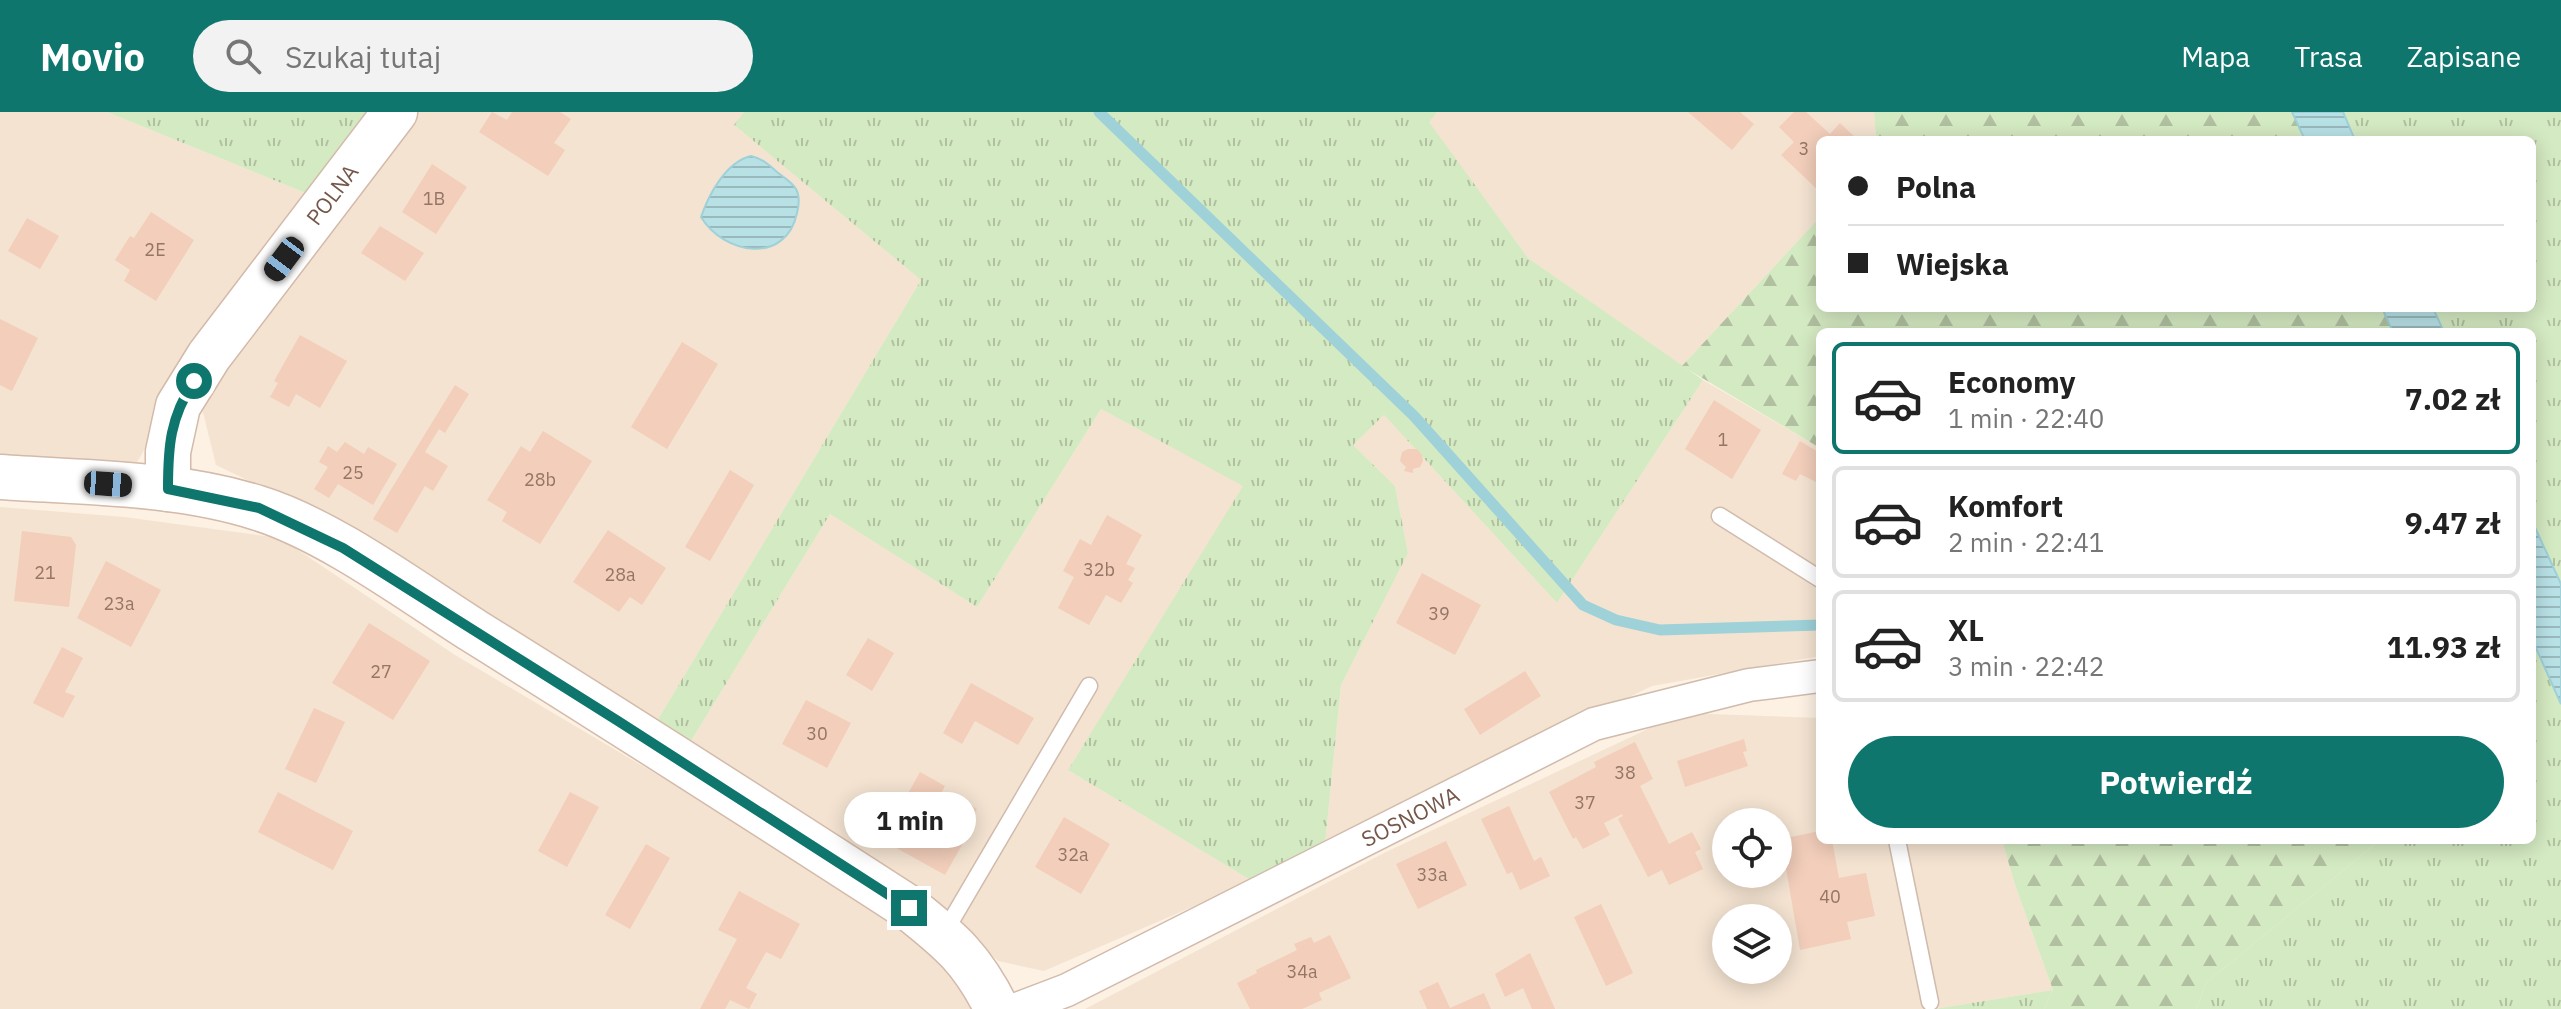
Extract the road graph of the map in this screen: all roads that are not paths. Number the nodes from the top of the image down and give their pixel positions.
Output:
1 (395, 112) edge
2 (0, 477) edge
3 (168, 489) junction
4 (1720, 516) dead end
5 (1816, 576) edge
6 (1816, 677) edge
7 (1089, 686) dead end
8 (1898, 844) edge
9 (943, 935) junction
10 (1930, 1002) dead end
11 (997, 1009) edge
12 (1017, 1009) edge

1 - 3 street, POLNA
2 - 3 street
3 - 9 street
4 - 5 lane
6 - 12 street, SOSNOWA
7 - 9 lane
8 - 10 lane
9 - 11 street

